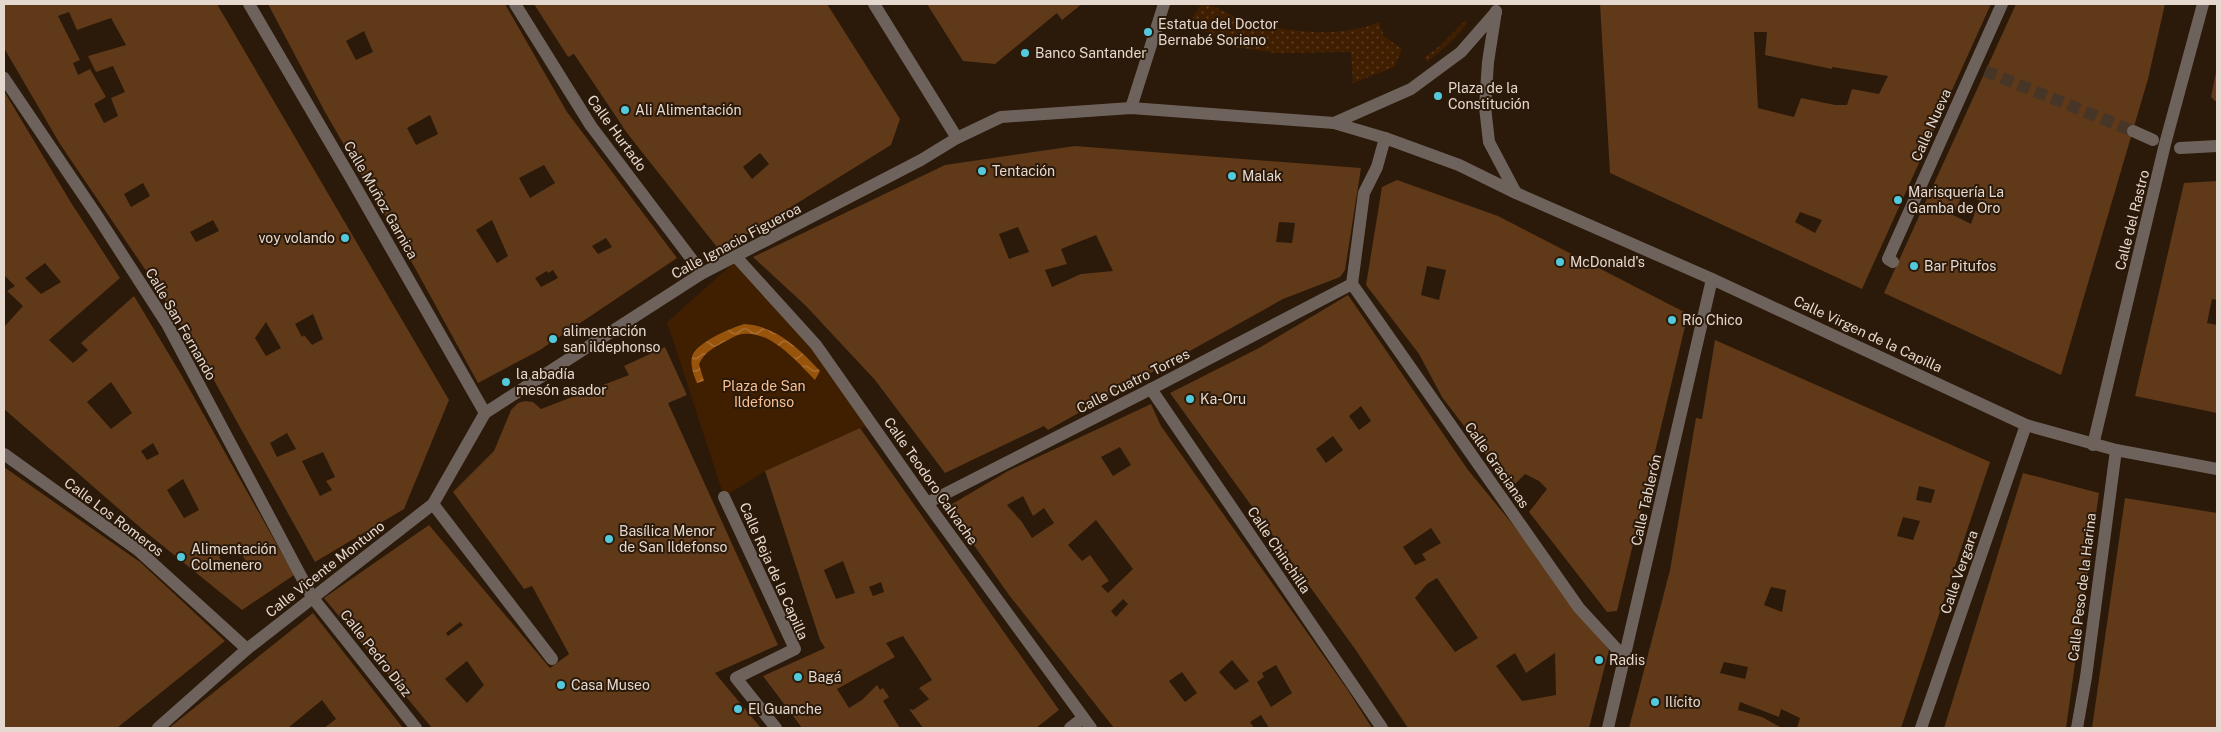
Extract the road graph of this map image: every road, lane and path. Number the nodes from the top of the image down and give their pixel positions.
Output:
1 (248, 4) edge
2 (515, 4) edge
3 (874, 4) edge
4 (1164, 4) edge
5 (2002, 4) edge
6 (2203, 4) edge
7 (1497, 8) edge
8 (1973, 66) junction
9 (1985, 71) tunnel mouth
10 (4, 78) edge
11 (1131, 108) junction
12 (1334, 123) junction
13 (2133, 131) tunnel mouth
14 (957, 138) junction
15 (1385, 138) junction
16 (2153, 140) dead end
17 (2217, 146) edge
18 (2180, 148) dead end
19 (1516, 193) junction
20 (738, 259) dead end
21 (1888, 260) dead end
22 (701, 274) junction
23 (1712, 279) junction
24 (1352, 284) junction
25 (1151, 389) junction
26 (485, 413) junction
27 (2026, 425) junction
28 (2093, 445) junction
29 (2116, 450) junction
30 (4, 454) edge
31 (2217, 469) edge
32 (724, 496) dead end
33 (927, 503) junction
34 (433, 504) junction
35 (312, 597) junction
36 (247, 649) junction
37 (1625, 658) junction
38 (552, 659) dead end
39 (1083, 718) junction
40 (158, 728) edge
41 (416, 728) edge
42 (776, 728) edge
43 (1070, 728) edge
44 (1091, 728) edge
45 (1382, 728) edge
46 (1608, 728) edge
47 (1921, 728) edge
48 (2077, 728) edge

1 - 26 street, Calle Muñoz Garnica
2 - 22 street, Calle Hurtado
3 - 14 street
4 - 11 street
5 - 8 street, Calle Nueva
6 - 28 street, Calle del Rastro
7 - 12 street
7 - 19 street
8 - 9 street
8 - 21 street, Calle Nueva
10 - 35 street, Calle San Fernando
11 - 12 street, Calle Ignacio Figueroa
11 - 14 street, Calle Ignacio Figueroa
12 - 15 street
13 - 16 street
14 - 22 street, Calle Ignacio Figueroa
15 - 19 street
15 - 24 street
17 - 18 street
19 - 23 street, Calle Virgen de la Capilla
20 - 33 street, Calle Teodoro Calvache
22 - 26 street, Calle Ignacio Figueroa
23 - 27 street, Calle Virgen de la Capilla
23 - 37 street, Calle Tablerón
24 - 25 street, Calle Cuatro Torres
24 - 37 street, Calle Gracianas
25 - 33 street, Calle Cuatro Torres
25 - 45 street, Calle Chinchilla
26 - 34 street, Calle Vicente Montuno
27 - 28 street, Calle Virgen de la Capilla
27 - 47 street, Calle Vergara
28 - 29 street, Calle Virgen de la Capilla
29 - 31 street, Calle Virgen de la Capilla
29 - 48 street, Calle Peso de la Harina
30 - 36 street, Calle Los Romeros
32 - 42 street, Calle Reja de la Capilla
33 - 39 street, Calle Teodoro Calvache
34 - 35 street, Calle Vicente Montuno
34 - 38 street
35 - 36 street, Calle Vicente Montuno
35 - 41 street, Calle Pedro Díaz
36 - 40 street, Calle Vicente Montuno
37 - 46 street, Calle Tablerón
39 - 43 street
39 - 44 street, Calle Teodoro Calvache

